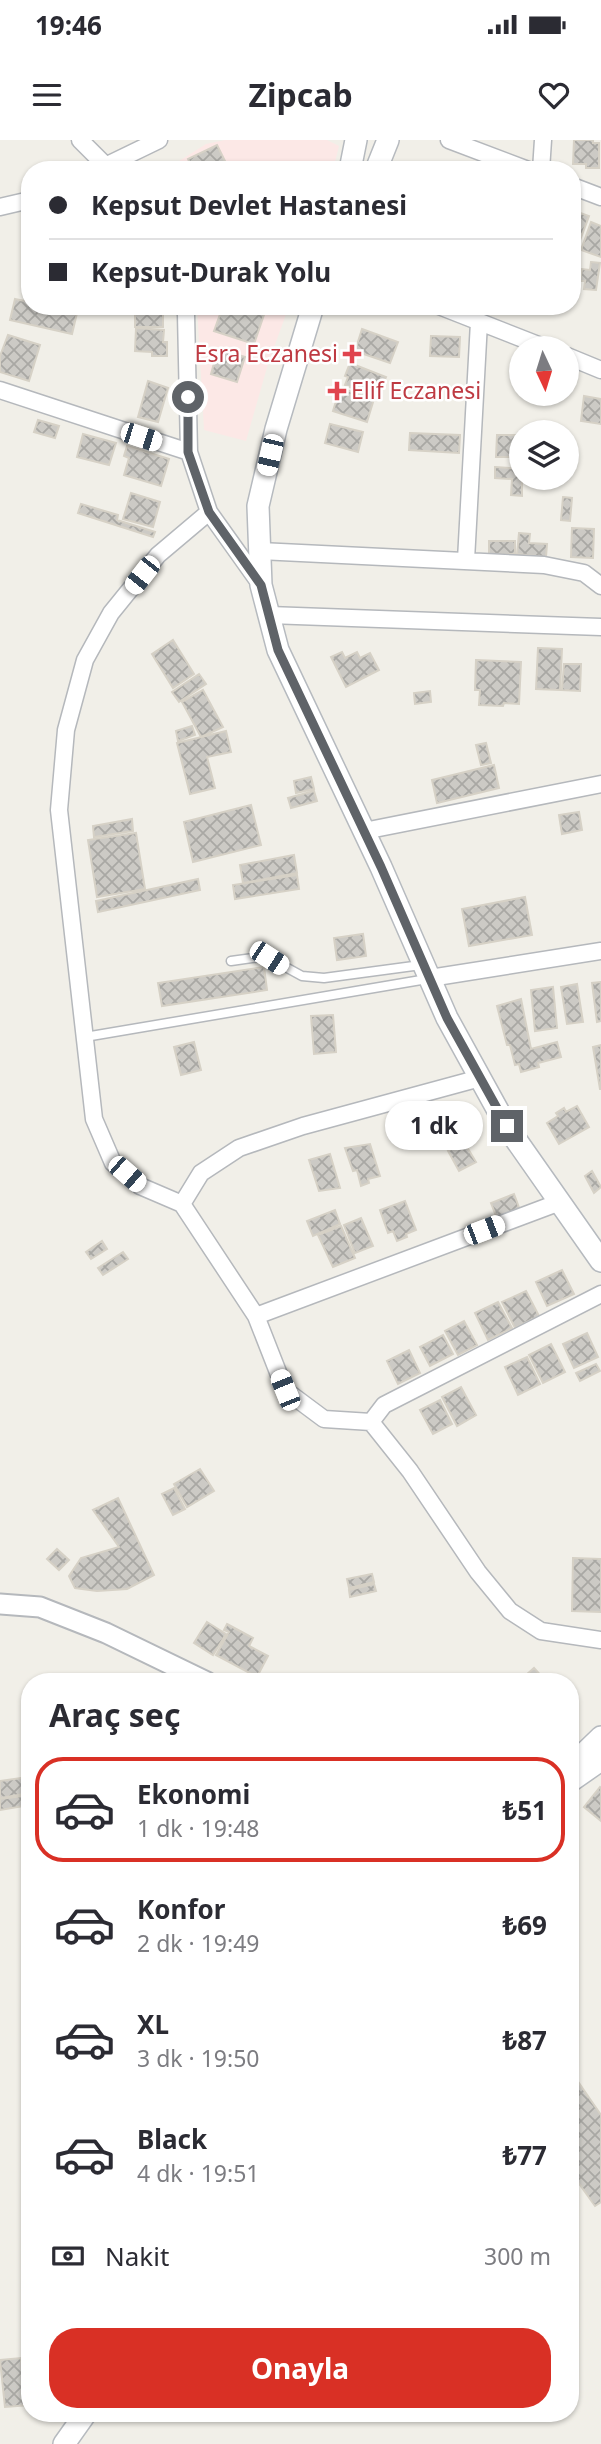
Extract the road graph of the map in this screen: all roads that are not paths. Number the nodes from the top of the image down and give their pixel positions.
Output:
1 (80, 140) edge
2 (159, 140) edge
3 (356, 140) edge
4 (388, 140) edge
5 (449, 140) edge
6 (543, 140) edge
7 (98, 161) edge
8 (118, 161) edge
9 (352, 161) edge
10 (380, 161) edge
11 (504, 161) edge
12 (542, 161) edge
13 (581, 189) edge
14 (601, 197) edge
15 (21, 202) edge
16 (0, 207) edge
17 (186, 315) edge
18 (310, 315) edge
19 (320, 315) edge
20 (462, 315) edge
21 (479, 322) junction
22 (515, 336) edge
23 (579, 361) edge
24 (601, 370) edge
25 (0, 390) edge
26 (276, 429) junction
27 (188, 452) junction
28 (209, 512) junction
29 (260, 551) junction
30 (466, 560) junction
31 (261, 585) junction
32 (601, 586) edge
33 (269, 615) junction
34 (601, 628) edge
35 (601, 783) edge
36 (364, 831) junction
37 (601, 951) edge
38 (230, 961) dead end
39 (427, 971) junction
40 (85, 1037) junction
41 (480, 1078) junction
42 (560, 1202) junction
43 (182, 1204) junction
44 (601, 1261) edge
45 (601, 1294) edge
46 (256, 1316) junction
47 (371, 1422) junction
48 (0, 1604) edge
49 (601, 1640) edge
50 (188, 1673) edge
51 (601, 1737) edge
52 (579, 1758) edge
53 (601, 1760) edge
54 (579, 1776) edge
55 (80, 2422) edge
56 (64, 2444) edge

1 - 7 street
2 - 8 street
3 - 9 main road
4 - 10 main road
5 - 11 street
6 - 12 street
13 - 14 street
15 - 16 street
17 - 27 street
18 - 26 main road
19 - 26 main road
20 - 21 street
21 - 22 street
21 - 30 street
23 - 24 street
25 - 27 street
26 - 29 main road
27 - 28 street
28 - 31 street
28 - 40 street
29 - 30 street
29 - 31 main road
30 - 32 street
31 - 33 main road
33 - 34 street
33 - 36 main road
35 - 36 street
36 - 39 main road
37 - 39 street
38 - 39 lane
39 - 40 lane
39 - 41 main road
40 - 43 street
41 - 42 main road
41 - 43 street
42 - 44 main road
42 - 46 street
43 - 46 street
45 - 47 street
46 - 47 street
47 - 49 street
48 - 50 street
51 - 52 main road
53 - 54 main road
55 - 56 main road

